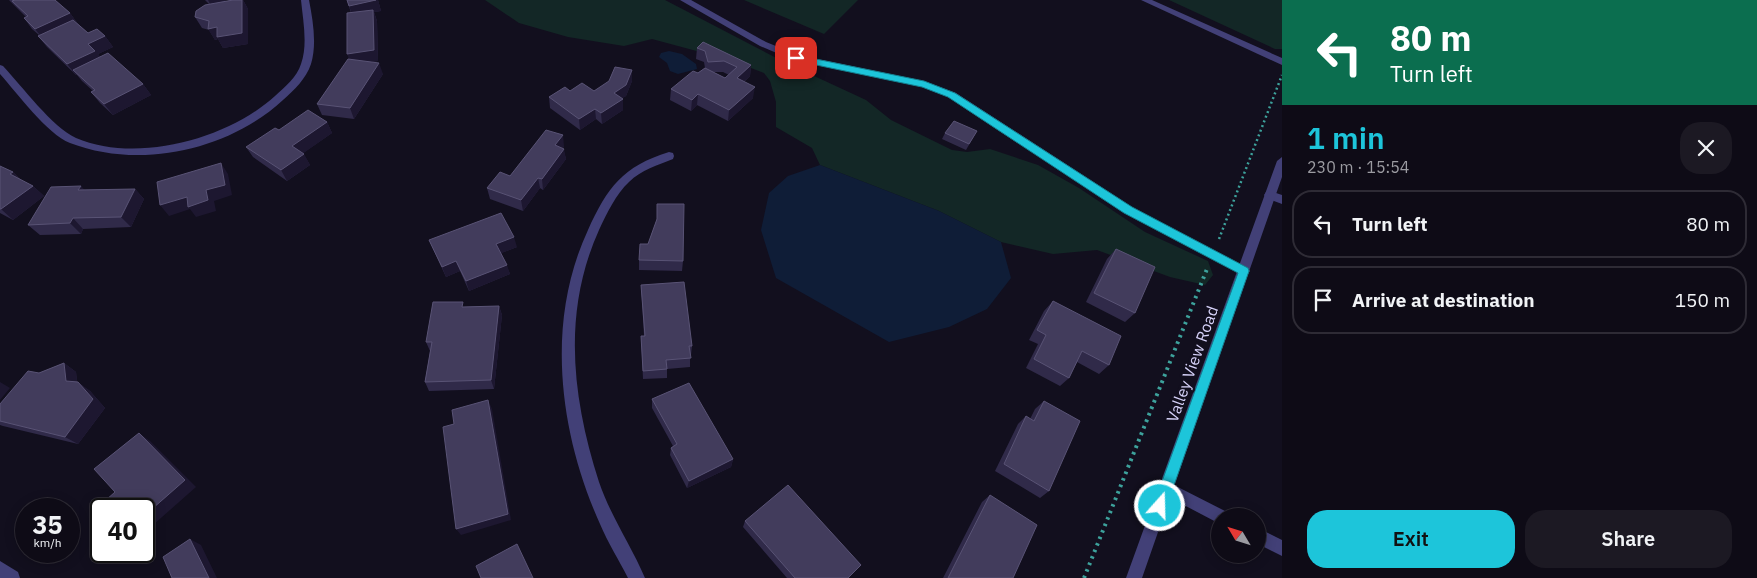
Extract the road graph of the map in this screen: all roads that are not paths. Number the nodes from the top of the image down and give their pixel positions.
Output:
1 (305, 0) edge
2 (684, 0) edge
3 (1145, 0) edge
4 (1282, 62) edge
5 (0, 68) edge
6 (668, 156) dead end
7 (1282, 162) edge
8 (1276, 197) edge
9 (1244, 271) junction
10 (1166, 488) junction
11 (1211, 511) edge
12 (1266, 540) edge
13 (1282, 548) edge
14 (0, 569) edge
15 (12, 578) edge
16 (637, 578) edge
17 (1134, 578) edge

1 - 5 street
2 - 9 street
3 - 4 street
6 - 16 street
7 - 8 street, Valley View Road
8 - 9 street, Valley View Road
9 - 10 street, Valley View Road
10 - 11 street
10 - 17 street, Valley View Road
12 - 13 street
14 - 15 street

